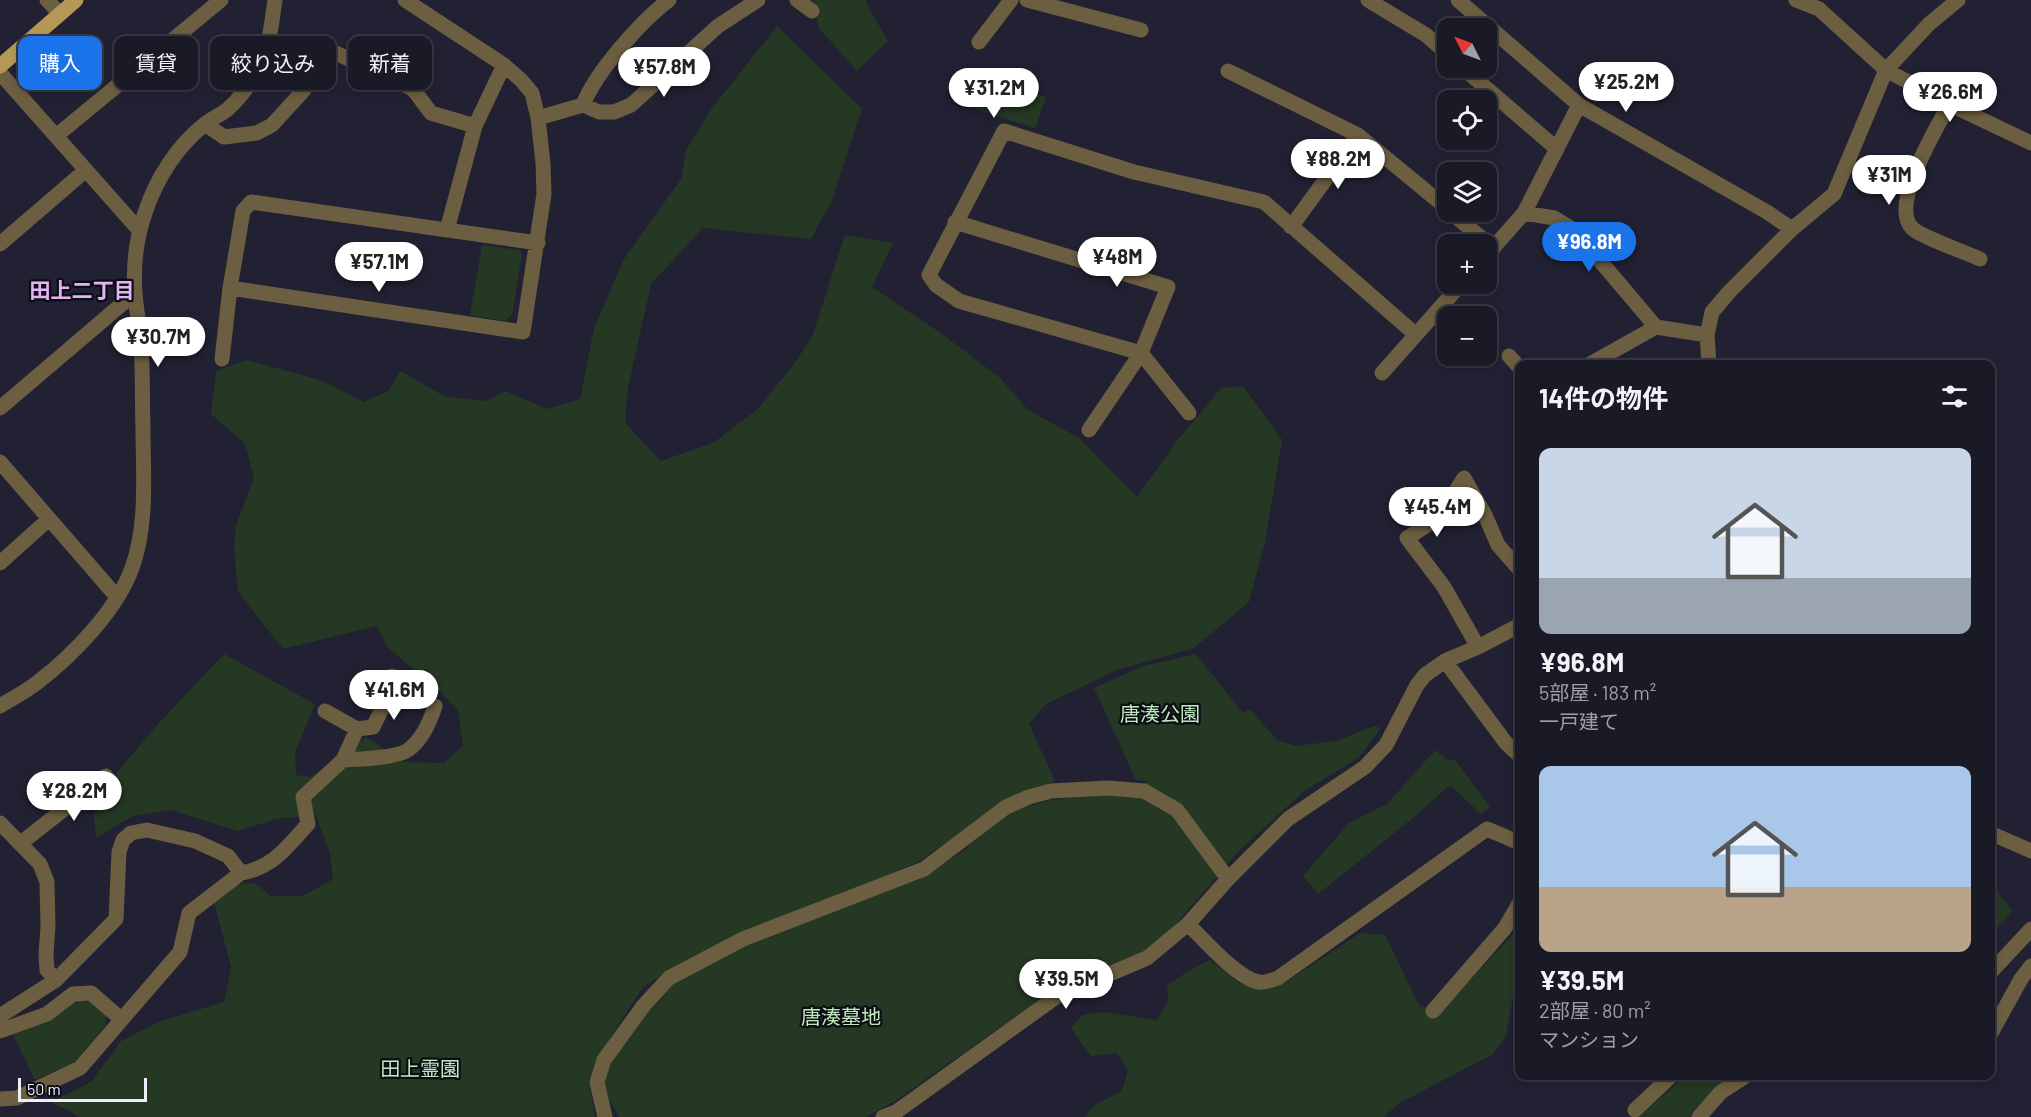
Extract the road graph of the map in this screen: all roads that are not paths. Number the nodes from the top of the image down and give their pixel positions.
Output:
1 (47, 0) edge
2 (76, 0) edge
3 (220, 0) edge
4 (275, 0) edge
5 (405, 0) edge
6 (669, 0) edge
7 (758, 0) edge
8 (797, 0) edge
9 (1011, 0) edge
10 (1028, 0) edge
11 (1368, 0) edge
12 (1458, 0) edge
13 (1796, 0) edge
14 (1958, 0) edge
15 (812, 11) dead end
16 (60, 14) junction
17 (1141, 30) dead end
18 (979, 42) dead end
19 (1437, 44) edge
20 (504, 65) junction
21 (0, 66) edge
22 (1886, 70) junction
23 (1228, 71) dead end
24 (0, 73) edge
25 (1475, 78) edge
26 (1950, 104) junction
27 (582, 105) junction
28 (1579, 105) junction
29 (538, 118) junction
30 (205, 124) junction
31 (475, 126) junction
32 (1358, 135) junction
33 (56, 136) junction
34 (2031, 143) edge
35 (1557, 149) junction
36 (86, 170) junction
37 (1437, 200) edge
38 (1524, 213) junction
39 (955, 222) junction
40 (1461, 222) edge
41 (1291, 227) junction
42 (1792, 229) junction
43 (139, 230) junction
44 (447, 230) junction
45 (1472, 234) edge
46 (538, 243) junction
47 (0, 244) edge
48 (1497, 244) edge
49 (1980, 259) dead end
50 (230, 288) junction
51 (135, 293) junction
52 (1452, 294) edge
53 (1656, 327) junction
54 (1415, 334) junction
55 (1707, 335) junction
56 (1141, 353) junction
57 (222, 359) dead end
58 (1597, 360) edge
59 (1709, 360) edge
60 (1382, 373) dead end
61 (0, 408) edge
62 (1189, 413) dead end
63 (1089, 430) dead end
64 (0, 462) edge
65 (49, 519) junction
66 (0, 563) edge
67 (1515, 564) edge
68 (117, 597) junction
69 (1515, 628) edge
70 (1478, 647) junction
71 (1445, 661) junction
72 (392, 676) dead end
73 (0, 706) edge
74 (435, 706) dead end
75 (325, 711) dead end
76 (357, 729) junction
77 (1515, 752) edge
78 (343, 760) junction
79 (106, 776) dead end
80 (0, 823) edge
81 (1995, 835) edge
82 (1515, 841) edge
83 (21, 843) junction
84 (2031, 850) edge
85 (242, 873) junction
86 (1228, 879) junction
87 (1515, 911) edge
88 (1188, 924) junction
89 (2031, 929) edge
90 (2031, 966) edge
91 (1995, 968) edge
92 (56, 980) junction
93 (1433, 1011) dead end
94 (0, 1016) edge
95 (121, 1019) junction
96 (1995, 1026) edge
97 (0, 1031) edge
98 (1667, 1080) edge
99 (1740, 1080) edge
100 (0, 1099) edge
101 (1635, 1110) dead end
102 (605, 1117) edge
103 (883, 1117) edge
104 (1699, 1117) edge

1 - 16 street
2 - 16 main road
3 - 33 street
4 - 30 street
5 - 20 street
6 - 27 street
7 - 27 street
8 - 15 street
9 - 18 street
10 - 17 street
11 - 19 street
12 - 28 street
13 - 22 street
14 - 22 street
16 - 21 main road
20 - 29 street
20 - 31 street
22 - 26 street
22 - 42 street
23 - 32 street
24 - 33 street
25 - 35 street
26 - 34 street
26 - 49 street
27 - 29 street
28 - 35 street
28 - 42 street
29 - 46 street
30 - 31 street
30 - 43 street
31 - 44 street
32 - 37 street
32 - 41 street
33 - 36 street
35 - 38 street
36 - 43 street
36 - 47 street
38 - 48 street
38 - 53 street
39 - 41 street
39 - 56 street
39 - 56 street
40 - 45 street
41 - 54 street
42 - 55 street
43 - 51 street
44 - 46 street
44 - 50 street
46 - 50 street
50 - 57 street
51 - 61 street
51 - 68 street
52 - 54 street
53 - 55 street
53 - 58 street
54 - 60 street
55 - 59 street
56 - 62 street
56 - 63 street
64 - 65 street
65 - 66 street
65 - 68 street
67 - 70 street
68 - 73 street
69 - 70 street
70 - 71 street
71 - 77 street
71 - 86 street
72 - 76 street
74 - 78 street
75 - 76 street
76 - 78 street
78 - 85 street
79 - 83 street
80 - 83 street
81 - 84 street
82 - 88 street
83 - 92 street
85 - 92 street
85 - 95 street
86 - 88 street
86 - 102 street
87 - 93 street
88 - 103 street
89 - 91 street
90 - 96 street
92 - 94 street
95 - 97 street
95 - 100 street
98 - 101 street
99 - 104 street

